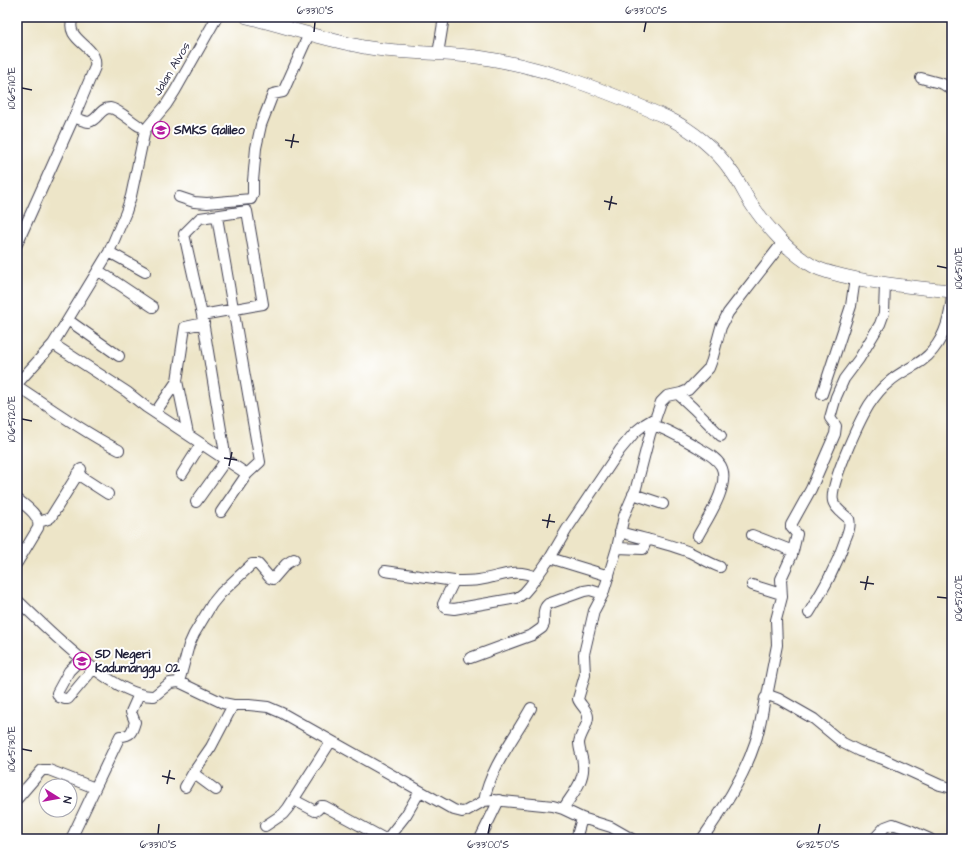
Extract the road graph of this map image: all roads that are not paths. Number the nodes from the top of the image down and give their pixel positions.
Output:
1 (73, 17) edge
2 (217, 17) edge
3 (247, 17) edge
4 (444, 17) edge
5 (278, 21) edge
6 (309, 34) junction
7 (438, 54) junction
8 (921, 78) dead end
9 (952, 90) edge
10 (74, 117) junction
11 (142, 128) junction
12 (179, 197) dead end
13 (217, 216) junction
14 (783, 242) junction
15 (17, 244) edge
16 (110, 252) junction
17 (99, 270) junction
18 (145, 272) dead end
19 (855, 278) junction
20 (885, 284) junction
21 (952, 291) edge
22 (952, 296) edge
23 (153, 307) dead end
24 (233, 310) junction
25 (203, 319) junction
26 (68, 320) junction
27 (52, 344) junction
28 (119, 356) dead end
29 (177, 381) junction
30 (17, 385) edge
31 (678, 394) junction
32 (822, 394) dead end
33 (155, 413) junction
34 (654, 422) junction
35 (188, 434) junction
36 (721, 436) dead end
37 (201, 444) junction
38 (119, 450) dead end
39 (226, 460) junction
40 (182, 474) dead end
41 (247, 474) junction
42 (108, 494) dead end
43 (633, 494) junction
44 (17, 499) edge
45 (196, 502) dead end
46 (664, 504) dead end
47 (222, 512) dead end
48 (39, 522) junction
49 (620, 532) junction
50 (752, 534) dead end
51 (698, 536) dead end
52 (647, 539) junction
53 (616, 548) junction
54 (793, 551) junction
55 (550, 558) junction
56 (294, 559) dead end
57 (17, 563) edge
58 (720, 567) dead end
59 (385, 571) dead end
60 (609, 576) junction
61 (536, 578) junction
62 (454, 581) junction
63 (752, 585) dead end
64 (603, 594) junction
65 (781, 594) junction
66 (17, 600) edge
67 (809, 613) dead end
68 (82, 658) junction
69 (470, 658) dead end
70 (94, 668) junction
71 (179, 682) junction
72 (139, 694) junction
73 (766, 696) junction
74 (233, 705) junction
75 (531, 708) dead end
76 (331, 741) junction
77 (193, 773) junction
78 (185, 787) dead end
79 (95, 788) junction
80 (952, 788) edge
81 (216, 790) dead end
82 (420, 791) junction
83 (17, 799) edge
84 (294, 800) junction
85 (499, 800) junction
86 (484, 801) junction
87 (563, 809) junction
88 (582, 818) junction
89 (265, 826) dead end
90 (71, 839) edge
91 (386, 839) edge
92 (480, 839) edge
93 (576, 839) edge
94 (632, 839) edge
95 (702, 839) edge
96 (874, 839) edge
97 (930, 839) edge

1 - 10 street
2 - 11 street, Jalan Alvos
3 - 5 main road
4 - 7 street
5 - 6 main road
6 - 7 main road
6 - 12 street
7 - 14 main road
8 - 9 street
10 - 11 street
10 - 15 street
11 - 16 street
13 - 24 street
13 - 24 street
13 - 25 street
14 - 19 main road
14 - 31 street
16 - 17 street
16 - 18 street
17 - 23 street
17 - 26 street
19 - 20 main road
19 - 32 street
20 - 21 main road
20 - 54 street
22 - 67 street
24 - 25 street
24 - 41 street
25 - 29 street
25 - 39 street
26 - 27 street
26 - 28 street
27 - 30 street
27 - 33 street
29 - 33 street
29 - 35 street
30 - 38 street
31 - 34 street
31 - 36 street
33 - 35 street
34 - 43 street
34 - 51 street
34 - 55 street
35 - 37 street
37 - 39 street
37 - 40 street
39 - 41 street
39 - 45 street
41 - 47 street
42 - 48 street
43 - 46 street
43 - 49 street
44 - 48 street
48 - 57 street
49 - 52 street
49 - 53 street
50 - 54 street
52 - 53 street
52 - 58 street
53 - 60 street
54 - 65 street
55 - 60 street
55 - 61 street
56 - 71 street
59 - 62 street
60 - 64 street
61 - 62 street
61 - 62 street
63 - 65 street
64 - 69 street
64 - 87 street
65 - 73 street
66 - 68 street
68 - 70 street
68 - 70 street
70 - 72 street
71 - 72 street
71 - 74 street
72 - 79 street
73 - 80 street
73 - 95 street
74 - 76 street
74 - 77 street
75 - 86 street
76 - 82 street
76 - 84 street
77 - 78 street
77 - 81 street
79 - 83 street
79 - 90 street
82 - 86 street
82 - 91 street
84 - 89 street
84 - 91 street
85 - 86 street
85 - 87 street
85 - 92 street
87 - 88 street
88 - 93 street
88 - 94 street
96 - 97 street

